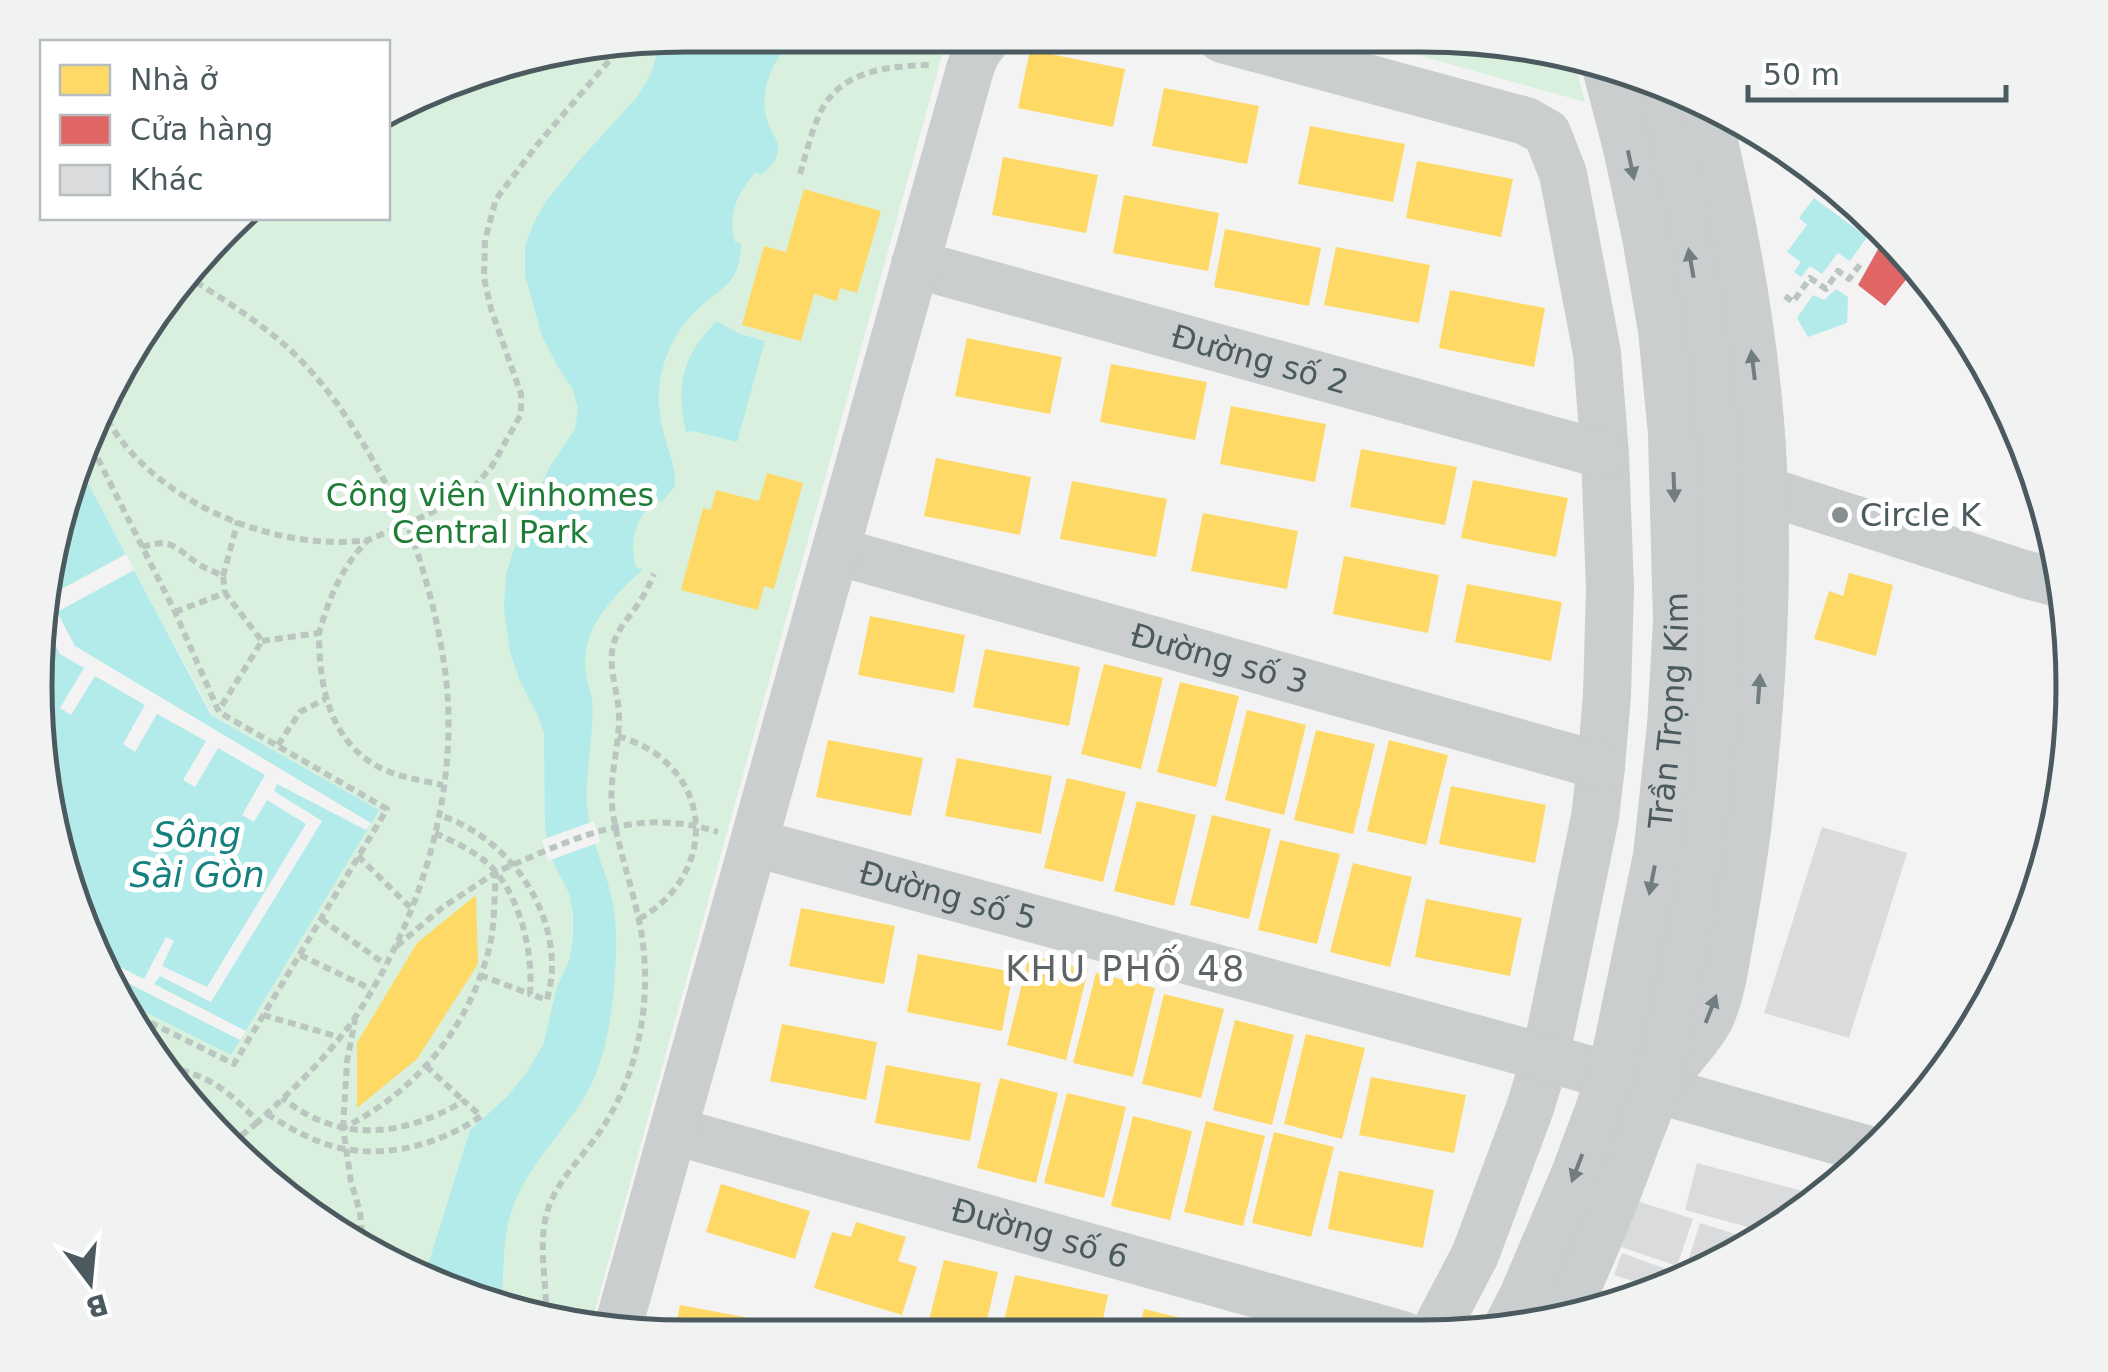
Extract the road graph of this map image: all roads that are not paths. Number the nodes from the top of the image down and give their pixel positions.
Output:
1 (976, 52) edge
2 (1270, 52) edge
3 (1609, 81) edge
4 (1658, 99) edge
5 (1709, 122) edge
6 (915, 264) junction
7 (1606, 455) junction
8 (1763, 490) junction
9 (836, 551) junction
10 (2046, 580) edge
11 (1601, 766) junction
12 (756, 843) junction
13 (1546, 1058) junction
14 (1634, 1083) junction
15 (674, 1131) junction
16 (1856, 1147) edge
17 (1572, 1301) edge
18 (1515, 1312) edge
19 (622, 1316) edge
20 (1441, 1319) edge
21 (1349, 1320) edge

1 - 6 street
2 - 7 street
3 -> 14 street, Trần Trọng Kim
14 -> 4 street, Trần Trọng Kim
8 -> 5 street, Trần Trọng Kim
6 - 7 street, Đường số 2
6 - 9 street
7 - 11 street
8 - 10 street
14 -> 8 street, Trần Trọng Kim
9 - 11 street, Đường số 3
9 - 12 street
11 - 13 street
12 - 13 street, Đường số 5
12 - 15 street
13 - 14 street, Đường số 5
13 - 20 street
14 - 16 street, Đường số 5
14 - 17 street, Trần Trọng Kim
14 -> 18 street, Trần Trọng Kim
15 - 19 street
15 - 21 street, Đường số 6

